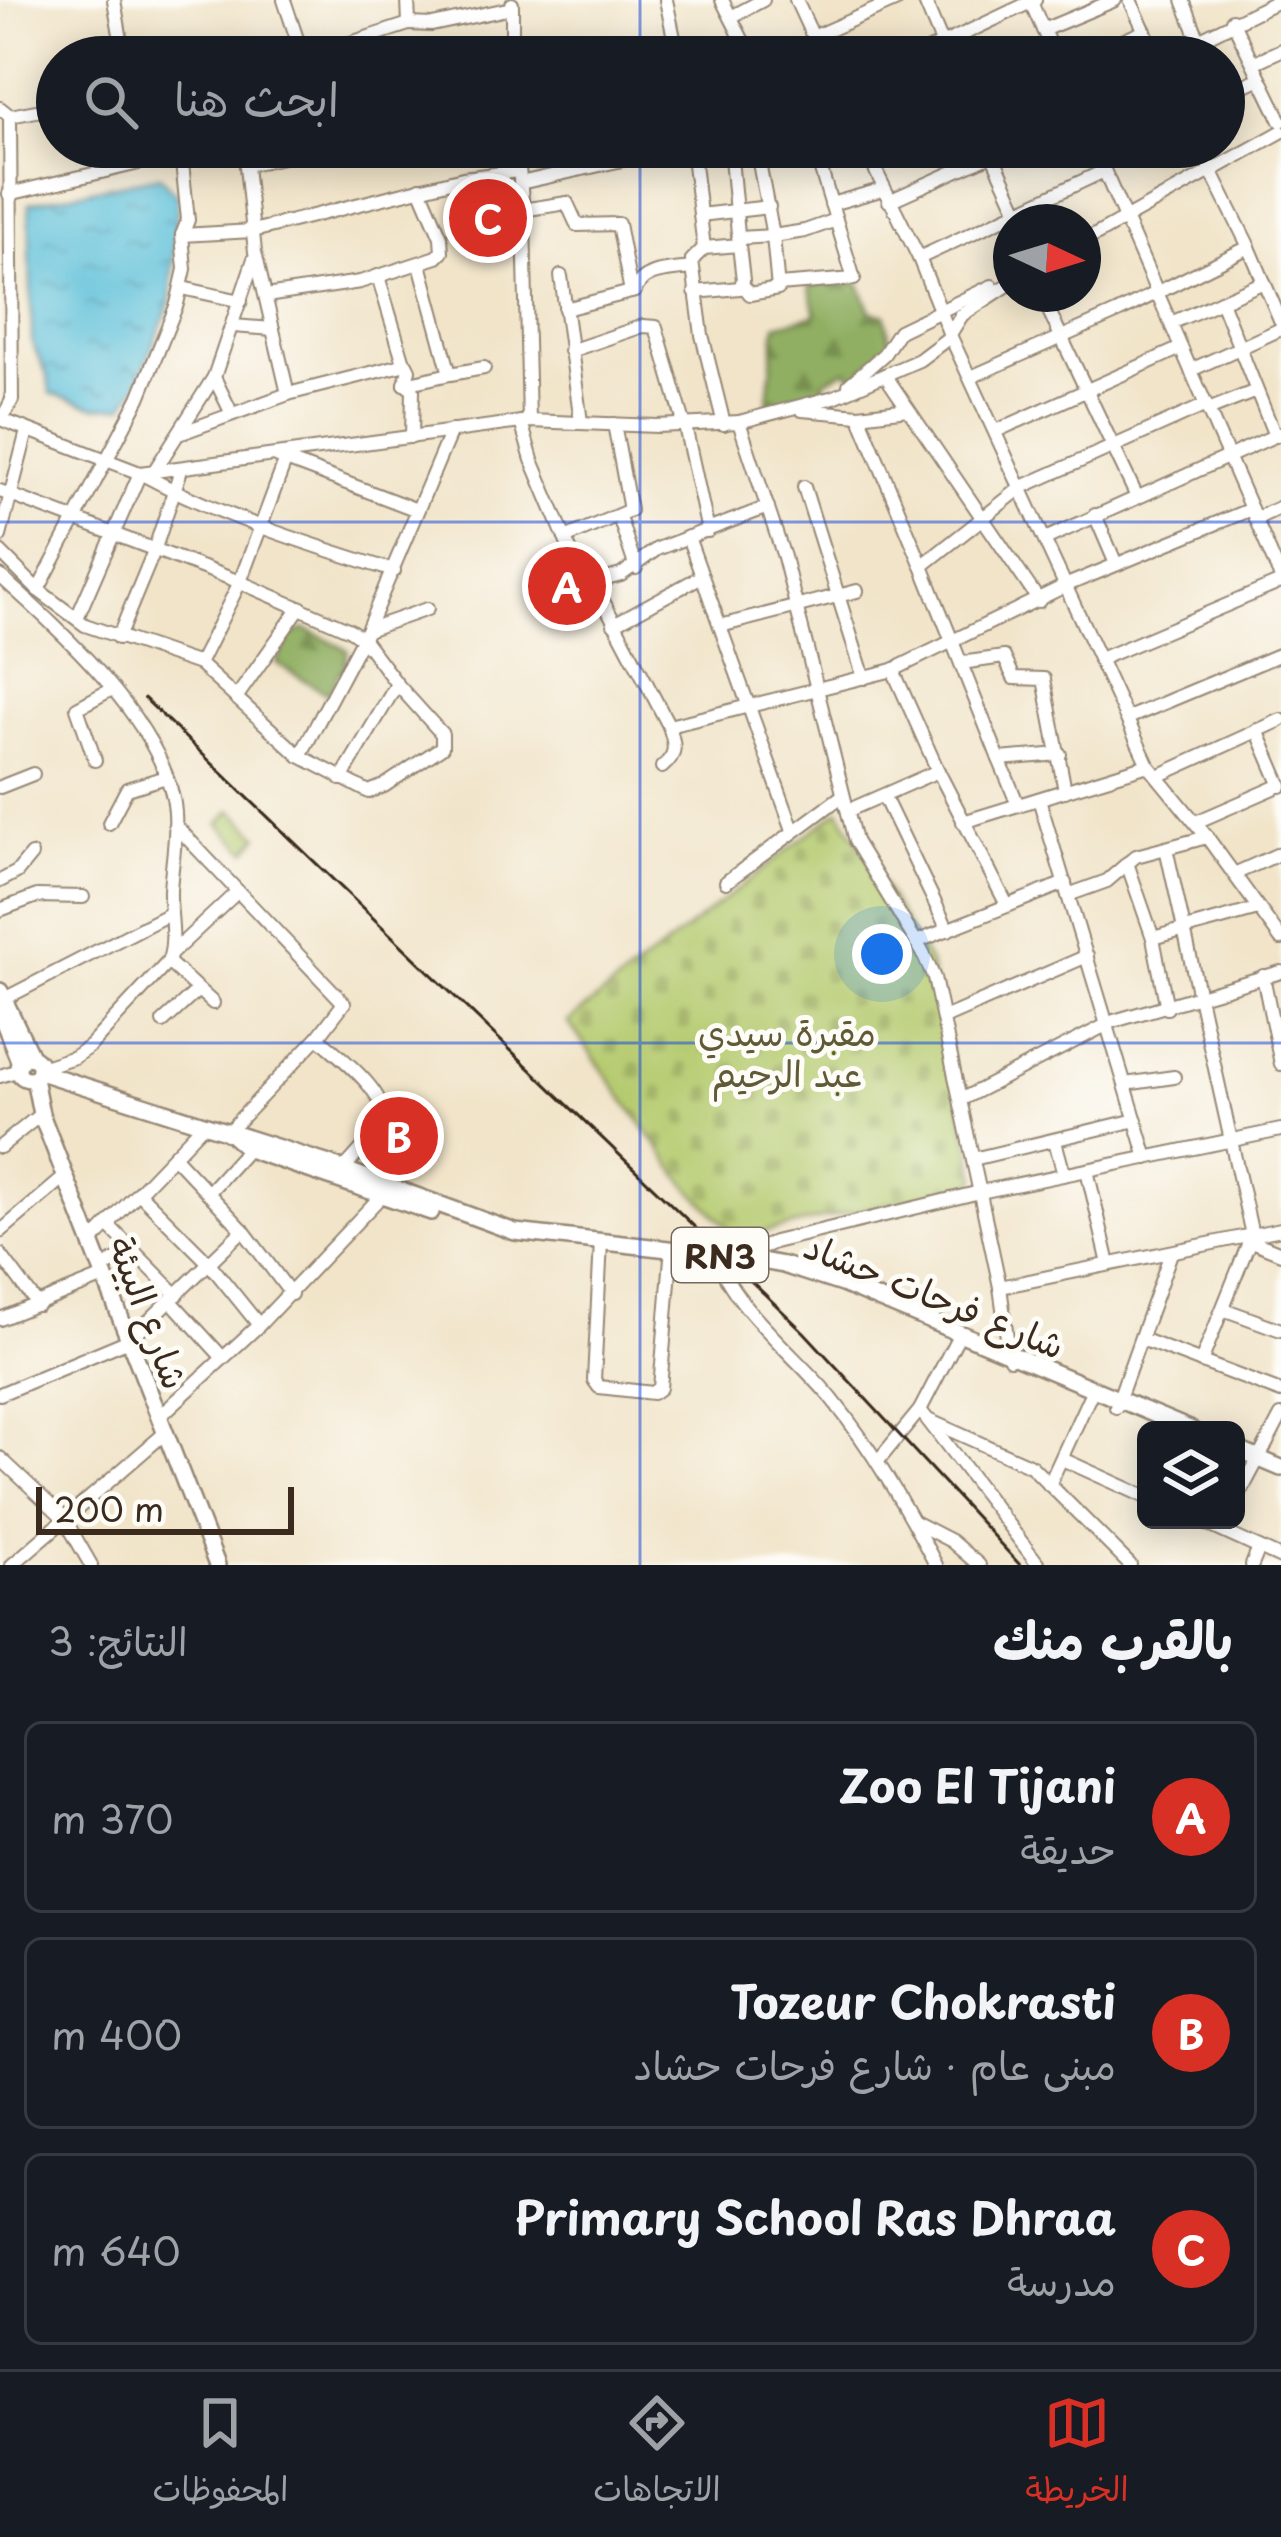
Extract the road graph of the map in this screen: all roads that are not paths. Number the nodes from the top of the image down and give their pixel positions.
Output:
1 (114, 0) edge
2 (284, 0) edge
3 (408, 0) edge
4 (666, 0) edge
5 (722, 0) edge
6 (763, 0) edge
7 (796, 0) edge
8 (897, 0) edge
9 (924, 0) edge
10 (1114, 0) edge
11 (1130, 0) edge
12 (1183, 0) edge
13 (1280, 0) edge
14 (1032, 1) edge
15 (512, 4) edge
16 (1258, 4) edge
17 (730, 17) junction
18 (1232, 20) junction
19 (409, 24) junction
20 (1043, 29) junction
21 (1145, 32) junction
22 (120, 36) edge
23 (298, 36) edge
24 (372, 36) edge
25 (512, 36) edge
26 (674, 36) edge
27 (740, 36) edge
28 (812, 36) edge
29 (817, 36) edge
30 (940, 36) edge
31 (971, 36) edge
32 (1046, 36) edge
33 (1136, 36) edge
34 (1147, 36) edge
35 (1197, 36) edge
36 (1202, 36) edge
37 (1240, 36) edge
38 (1245, 47) edge
39 (1281, 50) edge
40 (1253, 63) junction
41 (1260, 78) junction
42 (1245, 85) edge
43 (36, 109) edge
44 (5, 112) edge
45 (1281, 122) edge
46 (1281, 132) edge
47 (1245, 153) edge
48 (120, 168) edge
49 (183, 168) edge
50 (248, 168) edge
51 (518, 168) edge
52 (561, 168) edge
53 (694, 168) edge
54 (732, 168) edge
55 (761, 168) edge
56 (820, 168) edge
57 (874, 168) edge
58 (950, 168) edge
59 (999, 168) edge
60 (1103, 168) edge
61 (1209, 168) edge
62 (1218, 168) edge
63 (1104, 171) junction
64 (1211, 172) junction
65 (519, 177) junction
66 (420, 188) junction
67 (10, 194) junction
68 (886, 195) junction
69 (831, 204) junction
70 (1015, 204) edge
71 (1042, 204) edge
72 (769, 207) junction
73 (523, 210) junction
74 (736, 210) junction
75 (700, 215) junction
76 (836, 220) junction
77 (1126, 220) junction
78 (993, 227) edge
79 (253, 231) junction
80 (1101, 233) edge
81 (182, 235) junction
82 (773, 236) junction
83 (739, 242) junction
84 (1249, 247) junction
85 (704, 248) junction
86 (255, 252) junction
87 (919, 258) junction
88 (420, 264) junction
89 (692, 268) junction
90 (378, 276) junction
91 (561, 276) dead end
92 (1264, 282) junction
93 (6, 284) edge
94 (742, 284) junction
95 (778, 285) junction
96 (993, 287) edge
97 (182, 288) junction
98 (631, 292) junction
99 (695, 292) junction
100 (1157, 292) junction
101 (993, 293) edge
102 (266, 296) junction
103 (241, 301) junction
104 (1221, 301) junction
105 (939, 308) junction
106 (565, 309) junction
107 (1050, 312) edge
108 (1171, 323) junction
109 (233, 326) junction
110 (1281, 326) edge
111 (273, 329) junction
112 (950, 335) junction
113 (1062, 338) junction
114 (1181, 348) junction
115 (1239, 349) junction
116 (570, 351) junction
117 (884, 354) junction
118 (404, 363) junction
119 (484, 368) dead end
120 (1191, 370) junction
121 (889, 373) junction
122 (450, 374) junction
123 (214, 377) junction
124 (971, 377) junction
125 (405, 384) junction
126 (1256, 391) junction
127 (1088, 392) junction
128 (288, 394) junction
129 (834, 397) junction
130 (1207, 407) junction
131 (796, 409) junction
132 (908, 409) junction
133 (232, 414) junction
134 (859, 415) junction
135 (1, 419) edge
136 (525, 421) junction
137 (581, 422) junction
138 (739, 422) junction
139 (614, 424) junction
140 (724, 424) junction
141 (685, 426) junction
142 (27, 431) junction
143 (452, 431) junction
144 (996, 431) junction
145 (180, 433) junction
146 (1278, 434) edge
147 (412, 436) junction
148 (1112, 445) junction
149 (270, 456) junction
150 (1228, 456) junction
151 (286, 459) junction
152 (104, 461) junction
153 (182, 470) junction
154 (147, 473) junction
155 (804, 487) dead end
156 (1022, 488) junction
157 (175, 492) junction
158 (6, 493) edge
159 (1136, 495) junction
160 (767, 507) junction
161 (1281, 507) edge
162 (417, 510) junction
163 (1253, 514) junction
164 (1095, 515) junction
165 (619, 517) junction
166 (983, 518) junction
167 (75, 519) junction
168 (260, 525) junction
169 (708, 531) junction
170 (113, 535) junction
171 (0, 536) edge
172 (688, 537) junction
173 (565, 538) junction
174 (1045, 538) junction
175 (154, 551) junction
176 (0, 552) edge
177 (1116, 564) junction
178 (922, 566) junction
179 (636, 568) junction
180 (394, 571) junction
181 (702, 576) junction
182 (0, 577) edge
183 (1281, 580) edge
184 (240, 581) junction
185 (588, 584) junction
186 (1067, 586) junction
187 (38, 590) junction
188 (857, 591) dead end
189 (838, 595) junction
190 (1039, 601) junction
191 (797, 606) junction
192 (300, 607) junction
193 (427, 609) dead end
194 (77, 618) junction
195 (614, 624) junction
196 (720, 626) junction
197 (365, 634) junction
198 (118, 638) junction
199 (951, 640) junction
200 (1281, 654) edge
201 (1100, 658) junction
202 (961, 663) junction
203 (199, 664) junction
204 (893, 670) junction
205 (864, 678) junction
206 (397, 684) junction
207 (112, 689) junction
208 (820, 691) junction
209 (236, 698) junction
210 (748, 709) junction
211 (1128, 718) junction
212 (1281, 720) edge
213 (669, 726) junction
214 (1257, 730) junction
215 (1060, 754) junction
216 (299, 756) junction
217 (999, 759) junction
218 (95, 760) dead end
219 (662, 767) dead end
220 (1153, 770) junction
221 (938, 771) junction
222 (33, 774) dead end
223 (166, 777) junction
224 (340, 779) junction
225 (1281, 785) edge
226 (0, 787) edge
227 (1065, 791) junction
228 (842, 796) junction
229 (884, 797) junction
230 (1040, 799) junction
231 (1018, 805) junction
232 (849, 811) junction
233 (963, 822) junction
234 (1196, 822) junction
235 (109, 823) dead end
236 (175, 824) junction
237 (794, 830) junction
238 (1207, 837) junction
239 (1166, 848) junction
240 (1281, 854) edge
241 (31, 855) dead end
242 (1126, 863) junction
243 (1234, 874) junction
244 (0, 881) edge
245 (726, 882) dead end
246 (1067, 889) junction
247 (237, 892) junction
248 (82, 897) dead end
249 (1007, 905) junction
250 (1258, 909) junction
251 (0, 910) edge
252 (169, 914) junction
253 (948, 930) junction
254 (1185, 931) junction
255 (1153, 938) junction
256 (1281, 939) edge
257 (916, 942) junction
258 (1087, 956) junction
259 (171, 957) junction
260 (1281, 972) edge
261 (1263, 976) junction
262 (198, 990) junction
263 (1200, 995) junction
264 (1, 1001) edge
265 (213, 1003) dead end
266 (1166, 1008) junction
267 (944, 1018) junction
268 (164, 1022) dead end
269 (1108, 1025) junction
270 (318, 1037) junction
271 (1281, 1064) edge
272 (31, 1068) junction
273 (0, 1076) edge
274 (1174, 1077) dead end
275 (1125, 1084) junction
276 (962, 1099) junction
277 (41, 1114) junction
278 (1136, 1120) junction
279 (202, 1126) junction
280 (1281, 1130) edge
281 (230, 1135) junction
282 (1230, 1139) junction
283 (1055, 1141) junction
284 (0, 1147) edge
285 (248, 1149) junction
286 (175, 1158) junction
287 (1147, 1158) junction
288 (974, 1159) junction
289 (323, 1168) junction
290 (344, 1169) junction
291 (1087, 1170) junction
292 (1064, 1174) junction
293 (66, 1176) junction
294 (386, 1191) junction
295 (980, 1192) junction
296 (208, 1193) junction
297 (140, 1194) junction
298 (110, 1226) junction
299 (1281, 1229) edge
300 (243, 1230) junction
301 (0, 1232) edge
302 (1251, 1238) junction
303 (91, 1242) junction
304 (600, 1246) junction
305 (133, 1250) junction
306 (1171, 1253) junction
307 (1281, 1253) edge
308 (0, 1254) edge
309 (671, 1258) junction
310 (717, 1258) junction
311 (742, 1262) junction
312 (209, 1263) junction
313 (1109, 1264) junction
314 (102, 1273) junction
315 (1000, 1287) junction
316 (291, 1294) junction
317 (174, 1298) junction
318 (38, 1305) junction
319 (1223, 1309) junction
320 (0, 1319) edge
321 (259, 1325) junction
322 (1281, 1330) edge
323 (958, 1336) junction
324 (1141, 1339) junction
325 (129, 1340) junction
326 (224, 1358) junction
327 (1010, 1358) junction
328 (1201, 1362) junction
329 (1281, 1392) edge
330 (0, 1394) edge
331 (1092, 1394) junction
332 (1118, 1403) junction
333 (924, 1415) junction
334 (1281, 1416) edge
335 (1152, 1421) edge
336 (1167, 1421) edge
337 (162, 1425) junction
338 (1245, 1455) edge
339 (0, 1458) edge
340 (1062, 1460) junction
341 (878, 1461) junction
342 (1245, 1461) edge
343 (1259, 1464) junction
344 (1281, 1468) edge
345 (1281, 1477) edge
346 (1049, 1485) junction
347 (1245, 1487) edge
348 (1137, 1492) edge
349 (64, 1518) junction
350 (913, 1521) junction
351 (1227, 1529) edge
352 (1258, 1548) junction
353 (1281, 1558) edge
354 (14, 1564) edge
355 (92, 1565) edge
356 (218, 1565) edge
357 (936, 1565) edge
358 (979, 1565) edge
359 (1039, 1565) edge
360 (1130, 1565) edge
361 (1252, 1565) edge

1 - 22 street
2 - 23 street
3 - 19 street
4 - 26 street
5 - 17 street
6 - 17 street
7 - 28 street
8 - 29 street
9 - 30 street
10 - 20 street
11 - 21 street
12 - 35 street
13 - 16 street
14 - 20 street
14 - 31 street
15 - 19 street
15 - 25 street
16 - 18 street
17 - 27 street
18 - 36 street
18 - 37 street
19 - 24 street
20 - 32 street
21 - 33 street
21 - 34 street
38 - 40 street
39 - 40 street
40 - 41 street
41 - 42 street
41 - 45 street
43 - 44 street
44 - 67 street
46 - 47 street
48 - 67 street
49 - 81 street
50 - 79 street
51 - 65 street
52 - 65 street
53 - 75 street
54 - 74 street
55 - 72 street
56 - 69 street
57 - 68 street
58 - 68 street
59 - 70 street
60 - 63 street
61 - 64 street
62 - 64 street
63 - 71 street
63 - 77 street
64 - 77 street
64 - 84 street
65 - 66 street
65 - 73 street
66 - 79 street
66 - 88 street
67 - 93 street
68 - 69 street
68 - 87 street
69 - 76 street
72 - 74 street
72 - 82 street
73 - 98 street
73 - 136 street
74 - 75 street
74 - 83 street
75 - 85 street
76 - 82 street
76 - 95 street
77 - 80 street
77 - 100 street
78 - 87 street
79 - 81 street
79 - 86 street
81 - 97 street
82 - 83 street
82 - 95 street
83 - 85 street
83 - 94 street
84 - 92 street
84 - 100 street
85 - 89 street
86 - 102 street
86 - 103 street
87 - 105 street
88 - 90 street
88 - 122 street
89 - 98 street
89 - 99 street
90 - 102 street
90 - 118 street
91 - 106 street
92 - 104 street
92 - 110 street
93 - 135 street
94 - 95 street
94 - 99 street
96 - 105 street
97 - 103 street
97 - 152 street
98 - 106 street
99 - 140 street
100 - 108 street
100 - 113 street
101 - 112 street
102 - 111 street
103 - 109 street
104 - 108 street
104 - 115 street
105 - 112 street
105 - 117 street
106 - 116 street
107 - 113 street
108 - 114 street
109 - 111 street
109 - 123 street
110 - 115 street
111 - 128 street
112 - 121 street
112 - 124 street
113 - 124 street
113 - 127 street
114 - 120 street
114 - 127 street
115 - 120 street
115 - 126 street
116 - 137 street
116 - 141 street
117 - 121 street
117 - 129 street
118 - 125 street
118 - 128 street
119 - 122 street
120 - 130 street
121 - 129 street
121 - 132 street
122 - 125 street
123 - 133 street
123 - 145 street
124 - 144 street
125 - 147 street
126 - 130 street
126 - 146 street
127 - 144 street
127 - 148 street
128 - 133 street
129 - 131 street
130 - 148 street
130 - 150 street
131 - 134 street
131 - 138 street
132 - 134 street
132 - 166 street
133 - 145 street
134 - 178 street
135 - 142 street
136 - 137 street
136 - 143 street
136 - 173 street
137 - 139 street
138 - 140 street
138 - 160 street
139 - 141 street
139 - 165 street
140 - 141 street
141 - 169 street
142 - 152 street
142 - 158 street
143 - 147 street
143 - 162 street
144 - 156 street
145 - 154 street
146 - 150 street
147 - 149 street
148 - 156 street
148 - 159 street
149 - 151 street
149 - 153 street
150 - 159 street
150 - 163 street
151 - 162 street
151 - 168 street
152 - 154 street
152 - 167 street
153 - 154 street
153 - 157 street
154 - 157 street
154 - 170 street
155 - 189 street
156 - 166 street
156 - 174 street
157 - 168 street
157 - 175 street
158 - 167 street
158 - 171 street
159 - 164 street
160 - 169 street
160 - 191 street
161 - 163 street
162 - 180 street
163 - 177 street
163 - 183 street
164 - 174 street
164 - 177 street
165 - 173 street
165 - 179 street
166 - 178 street
166 - 190 street
167 - 170 street
167 - 187 street
168 - 180 street
168 - 184 street
169 - 172 street
170 - 175 street
170 - 194 street
172 - 179 street
172 - 181 street
173 - 185 street
174 - 186 street
175 - 184 street
175 - 198 street
176 - 187 street
177 - 186 street
178 - 199 street
179 - 185 street
180 - 197 street
181 - 195 street
181 - 196 street
182 - 207 street
183 - 201 street
184 - 192 street
184 - 203 street
185 - 195 street
186 - 190 street
186 - 201 street
187 - 194 street
188 - 189 street
189 - 191 street
189 - 205 street
190 - 199 street
191 - 196 street
191 - 208 street
192 - 197 street
192 - 209 street
193 - 197 street
194 - 198 street
195 - 213 street
196 - 210 street
197 - 206 street
197 - 216 street
198 - 203 street
199 - 202 street
199 - 204 street
200 - 211 street
201 - 211 street
202 - 215 street
202 - 217 street
203 - 209 street
204 - 205 street
204 - 221 street
205 - 208 street
206 - 224 street
206 - 224 street
207 - 218 street
207 - 223 street
208 - 210 street
208 - 228 street
209 - 216 street
210 - 213 street
210 - 237 street
211 - 220 street
212 - 214 street
213 - 219 street
214 - 220 street
214 - 225 street
215 - 217 street
215 - 227 street
216 - 224 street
217 - 231 street
220 - 227 street
220 - 234 street
221 - 229 street
221 - 233 street
222 - 226 street
223 - 235 street
223 - 236 street
225 - 234 street
227 - 230 street
228 - 232 street
228 - 237 street
229 - 232 street
229 - 253 street
230 - 231 street
230 - 246 street
231 - 233 street
232 - 257 street
233 - 249 street
234 - 238 street
236 - 247 street
236 - 252 street
237 - 245 street
238 - 239 street
238 - 243 street
239 - 242 street
239 - 254 street
240 - 243 street
241 - 244 street
242 - 246 street
242 - 255 street
243 - 250 street
246 - 249 street
246 - 258 street
247 - 259 street
247 - 270 street
248 - 251 street
249 - 253 street
250 - 254 street
250 - 256 street
252 - 259 street
252 - 264 street
253 - 257 street
254 - 255 street
254 - 263 street
255 - 266 street
257 - 267 street
258 - 267 street
258 - 269 street
259 - 262 street
259 - 272 street
260 - 261 street
261 - 263 street
261 - 271 street
262 - 265 street
262 - 268 street
263 - 266 street
263 - 282 street
264 - 272 main road
266 - 269 street
267 - 276 street
269 - 275 street
269 - 276 street
270 - 281 street
270 - 290 street
272 - 273 street
272 - 277 main road, شارع البيئة
272 - 279 main road, شارع فرحات حشاد / RN3
274 - 275 street
275 - 278 street
276 - 288 street
277 - 284 street
277 - 293 main road, شارع البيئة
278 - 283 street
278 - 287 street
279 - 281 main road, شارع فرحات حشاد / RN3
279 - 286 street
280 - 282 street
281 - 285 main road, شارع فرحات حشاد / RN3
281 - 289 main road, شارع فرحات حشاد / RN3
282 - 287 street
282 - 302 street
283 - 288 street
283 - 292 street
285 - 289 main road, شارع فرحات حشاد / RN3
285 - 296 street
286 - 296 street
286 - 297 street
287 - 291 street
288 - 295 street
289 - 290 main road, شارع فرحات حشاد / RN3
289 - 294 main road, شارع فرحات حشاد / RN3
290 - 294 main road, شارع فرحات حشاد / RN3
291 - 292 street
291 - 313 street
292 - 295 street
293 - 301 street
293 - 303 main road, شارع البيئة
294 - 304 main road, شارع فرحات حشاد / RN3
294 - 316 street
295 - 311 street
295 - 315 street
296 - 300 street
297 - 298 street
297 - 312 street
298 - 303 street
298 - 305 street
299 - 302 street
300 - 312 street
300 - 316 street
302 - 306 street
302 - 307 street
302 - 319 street
303 - 314 main road, شارع البيئة
304 - 309 main road, شارع فرحات حشاد / RN3
304 - 309 street
304 - 310 main road, شارع فرحات حشاد / RN3
305 - 314 street
305 - 317 street
306 - 313 street
306 - 324 street
308 - 318 street
309 - 310 main road, شارع فرحات حشاد / RN3
310 - 311 main road, شارع فرحات حشاد / RN3
310 - 341 street
311 - 323 main road, شارع فرحات حشاد / RN3
312 - 317 street
312 - 321 street
313 - 315 street
314 - 318 street
314 - 325 main road, شارع البيئة
315 - 327 street
316 - 321 street
317 - 325 street
317 - 326 street
318 - 320 street
319 - 322 street
319 - 328 street
321 - 326 street
323 - 327 main road, شارع فرحات حشاد / RN3
323 - 333 street
324 - 328 street
324 - 332 street
325 - 330 street
325 - 337 main road, شارع البيئة
326 - 337 street
327 - 331 main road, شارع فرحات حشاد / RN3
328 - 329 street
331 - 332 main road, شارع فرحات حشاد / RN3
331 - 340 street
332 - 335 main road, شارع فرحات حشاد / RN3
332 - 336 main road, شارع فرحات حشاد / RN3
333 - 341 street
333 - 346 street
333 - 359 street
334 - 343 street
337 - 349 street
337 - 356 main road, شارع البيئة
338 - 343 main road
339 - 349 street
340 - 346 street
340 - 348 street
341 - 350 street
342 - 343 main road
343 - 344 main road
343 - 345 main road
343 - 347 street
346 - 360 street
349 - 354 street
349 - 355 street
350 - 357 street
350 - 358 street
351 - 352 street
352 - 353 street
352 - 361 street

